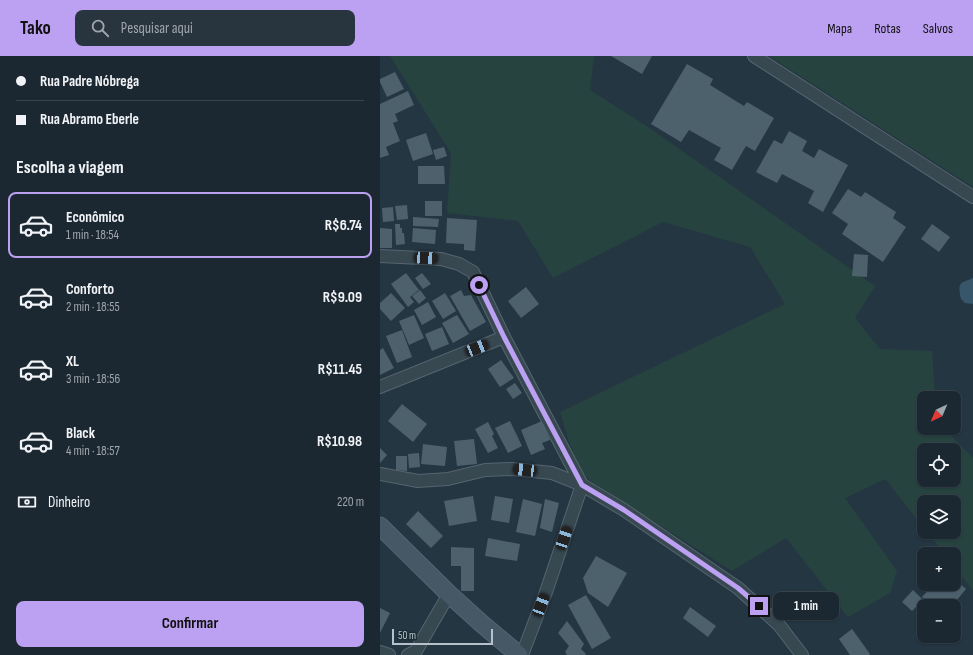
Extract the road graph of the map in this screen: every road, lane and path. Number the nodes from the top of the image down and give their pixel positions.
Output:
1 (754, 56) edge
2 (973, 197) edge
3 (380, 256) edge
4 (504, 337) junction
5 (380, 387) edge
6 (380, 474) edge
7 (582, 485) junction
8 (380, 526) edge
9 (449, 594) junction
10 (380, 652) edge
11 (389, 655) edge
12 (408, 655) edge
13 (520, 655) edge
14 (802, 655) edge

1 - 2 street
3 - 4 street
4 - 5 street
4 - 7 street
6 - 7 street
7 - 13 street
7 - 14 street
8 - 9 street
9 - 12 street
9 - 13 street
10 - 11 street

